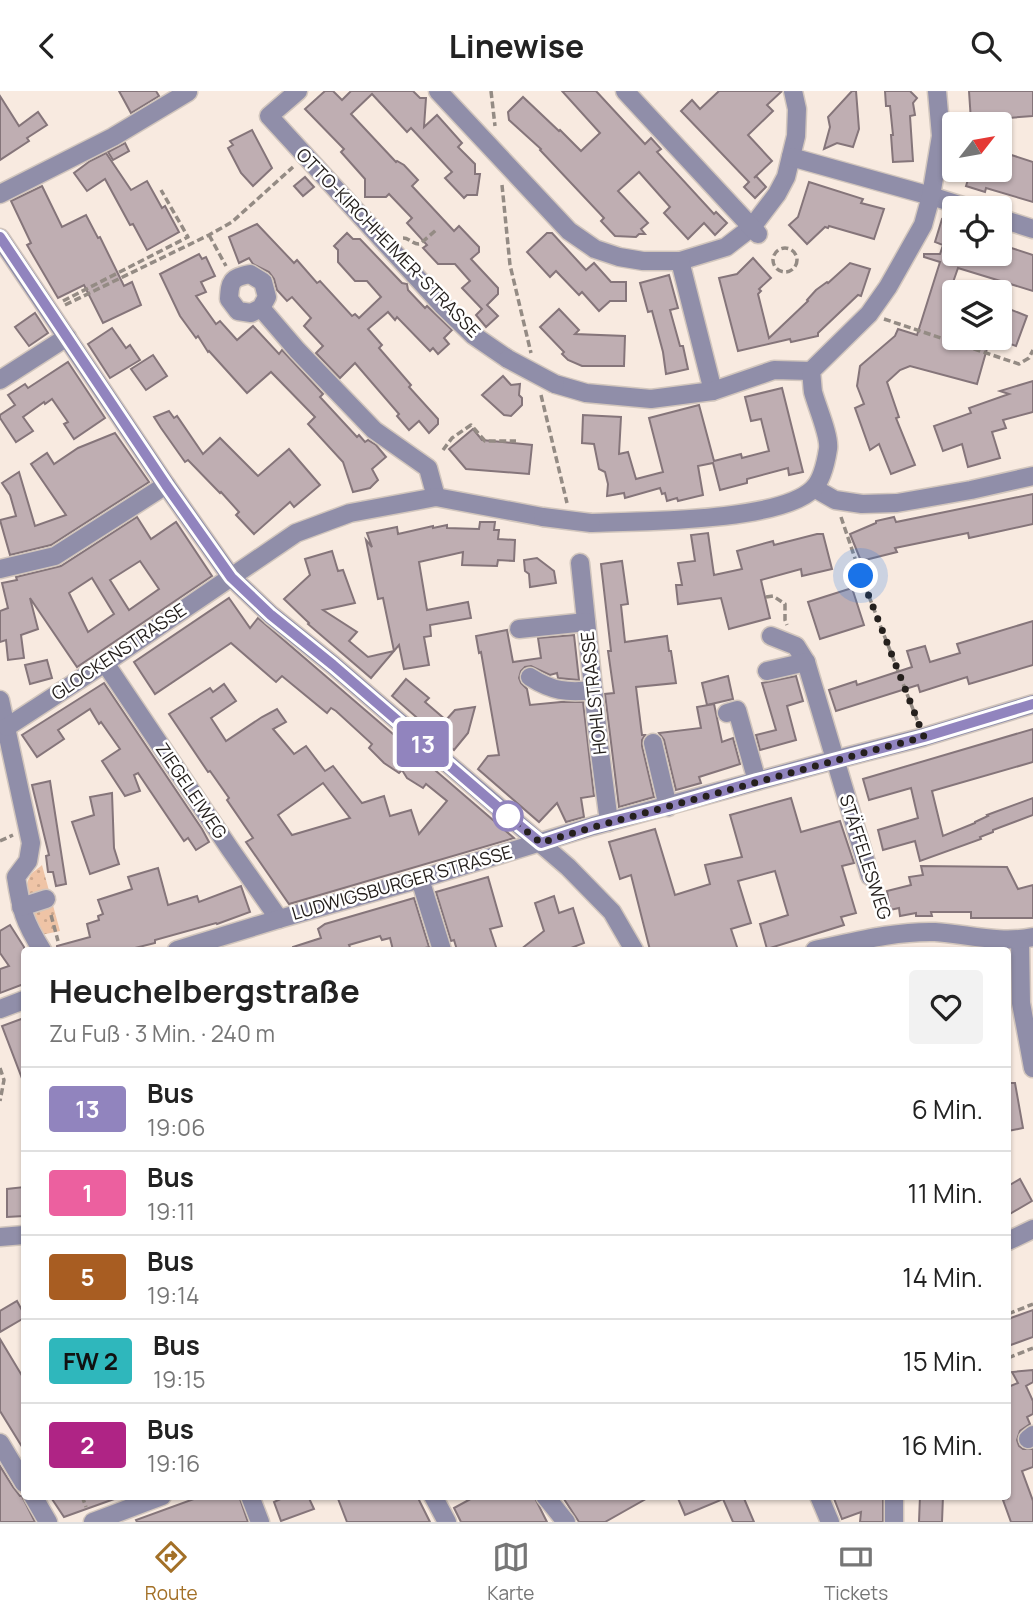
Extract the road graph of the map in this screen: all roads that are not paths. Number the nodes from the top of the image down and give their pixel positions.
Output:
1 (298, 91) edge
2 (438, 91) edge
3 (625, 91) edge
4 (793, 91) edge
5 (937, 91) edge
6 (188, 92) edge
7 (791, 157) junction
8 (0, 194) edge
9 (931, 196) junction
10 (942, 199) edge
11 (1012, 222) edge
12 (1033, 229) edge
13 (755, 231) junction
14 (0, 237) edge
15 (680, 261) junction
16 (261, 308) junction
17 (67, 337) junction
18 (811, 371) junction
19 (0, 380) edge
20 (713, 391) junction
21 (1033, 477) edge
22 (166, 485) junction
23 (814, 488) junction
24 (436, 497) junction
25 (580, 563) dead end
26 (0, 569) edge
27 (231, 577) junction
28 (586, 622) junction
29 (519, 629) dead end
30 (771, 636) dead end
31 (801, 654) junction
32 (105, 663) junction
33 (767, 671) dead end
34 (530, 677) dead end
35 (593, 690) junction
36 (0, 700) edge
37 (1033, 704) edge
38 (727, 713) dead end
39 (6, 727) junction
40 (653, 743) dead end
41 (834, 760) junction
42 (757, 781) junction
43 (668, 807) junction
44 (609, 822) junction
45 (541, 843) junction
46 (8, 875) edge
47 (870, 876) road end
48 (420, 879) junction
49 (46, 899) dead end
50 (21, 907) junction
51 (279, 919) junction
52 (1026, 939) edge
53 (40, 947) edge
54 (187, 947) edge
55 (441, 947) edge
56 (632, 947) edge
57 (830, 947) edge
58 (21, 1001) edge
59 (0, 1009) edge
60 (1030, 1031) edge
61 (1033, 1068) edge
62 (1033, 1229) edge
63 (21, 1235) edge
64 (0, 1237) edge
65 (1011, 1240) edge
66 (0, 1443) edge
67 (21, 1478) edge
68 (35, 1500) edge
69 (151, 1500) edge
70 (252, 1500) edge
71 (435, 1500) edge
72 (548, 1500) edge
73 (821, 1500) edge
74 (894, 1500) edge
75 (48, 1522) edge
76 (93, 1522) edge
77 (260, 1522) edge
78 (447, 1522) edge
79 (566, 1522) edge
80 (830, 1522) edge
81 (894, 1522) edge

1 - 20 street, OTTO-KIRCHHEIMER-STRASSE, bridge
2 - 15 street
3 - 13 street
4 - 7 street
5 - 9 street
6 - 8 street
7 - 9 street
7 - 13 street
9 - 10 street
9 - 18 street
11 - 12 street
13 - 15 street
14 - 17 street
15 - 20 street
16 - 16 street
16 - 24 street
17 - 19 street
17 - 22 street
18 - 20 street, OTTO-KIRCHHEIMER-STRASSE
18 - 23 street
21 - 23 street
22 - 26 street
22 - 27 street
23 - 24 street, bridge
24 - 27 street, GLOCKENSTRASSE
25 - 28 street, HOHLSTRASSE
27 - 32 street, GLOCKENSTRASSE
27 - 45 street
28 - 29 street
28 - 35 street, HOHLSTRASSE
30 - 31 street
31 - 33 street
31 - 41 street, STÄFFELESWEG
32 - 39 street, GLOCKENSTRASSE
32 - 51 street, ZIEGELEIWEG
34 - 35 street
35 - 44 street, HOHLSTRASSE
36 - 39 street
37 - 41 street, LUDWIGSBURGER STRASSE
38 - 42 street
39 - 46 street
40 - 43 street
41 - 42 street, LUDWIGSBURGER STRASSE
41 - 47 street, STÄFFELESWEG
42 - 43 street, LUDWIGSBURGER STRASSE
43 - 44 street, LUDWIGSBURGER STRASSE
44 - 45 street, LUDWIGSBURGER STRASSE
45 - 48 street, LUDWIGSBURGER STRASSE
45 - 56 street
46 - 50 street
48 - 51 street, LUDWIGSBURGER STRASSE
48 - 55 street
49 - 50 street
50 - 53 street
51 - 54 street, LUDWIGSBURGER STRASSE
52 - 57 street
52 - 60 street
58 - 59 street
60 - 61 street
62 - 65 street
63 - 64 street
66 - 67 street
68 - 75 street
69 - 76 street
70 - 77 street
71 - 78 street
72 - 79 street
73 - 80 street
74 - 81 street

